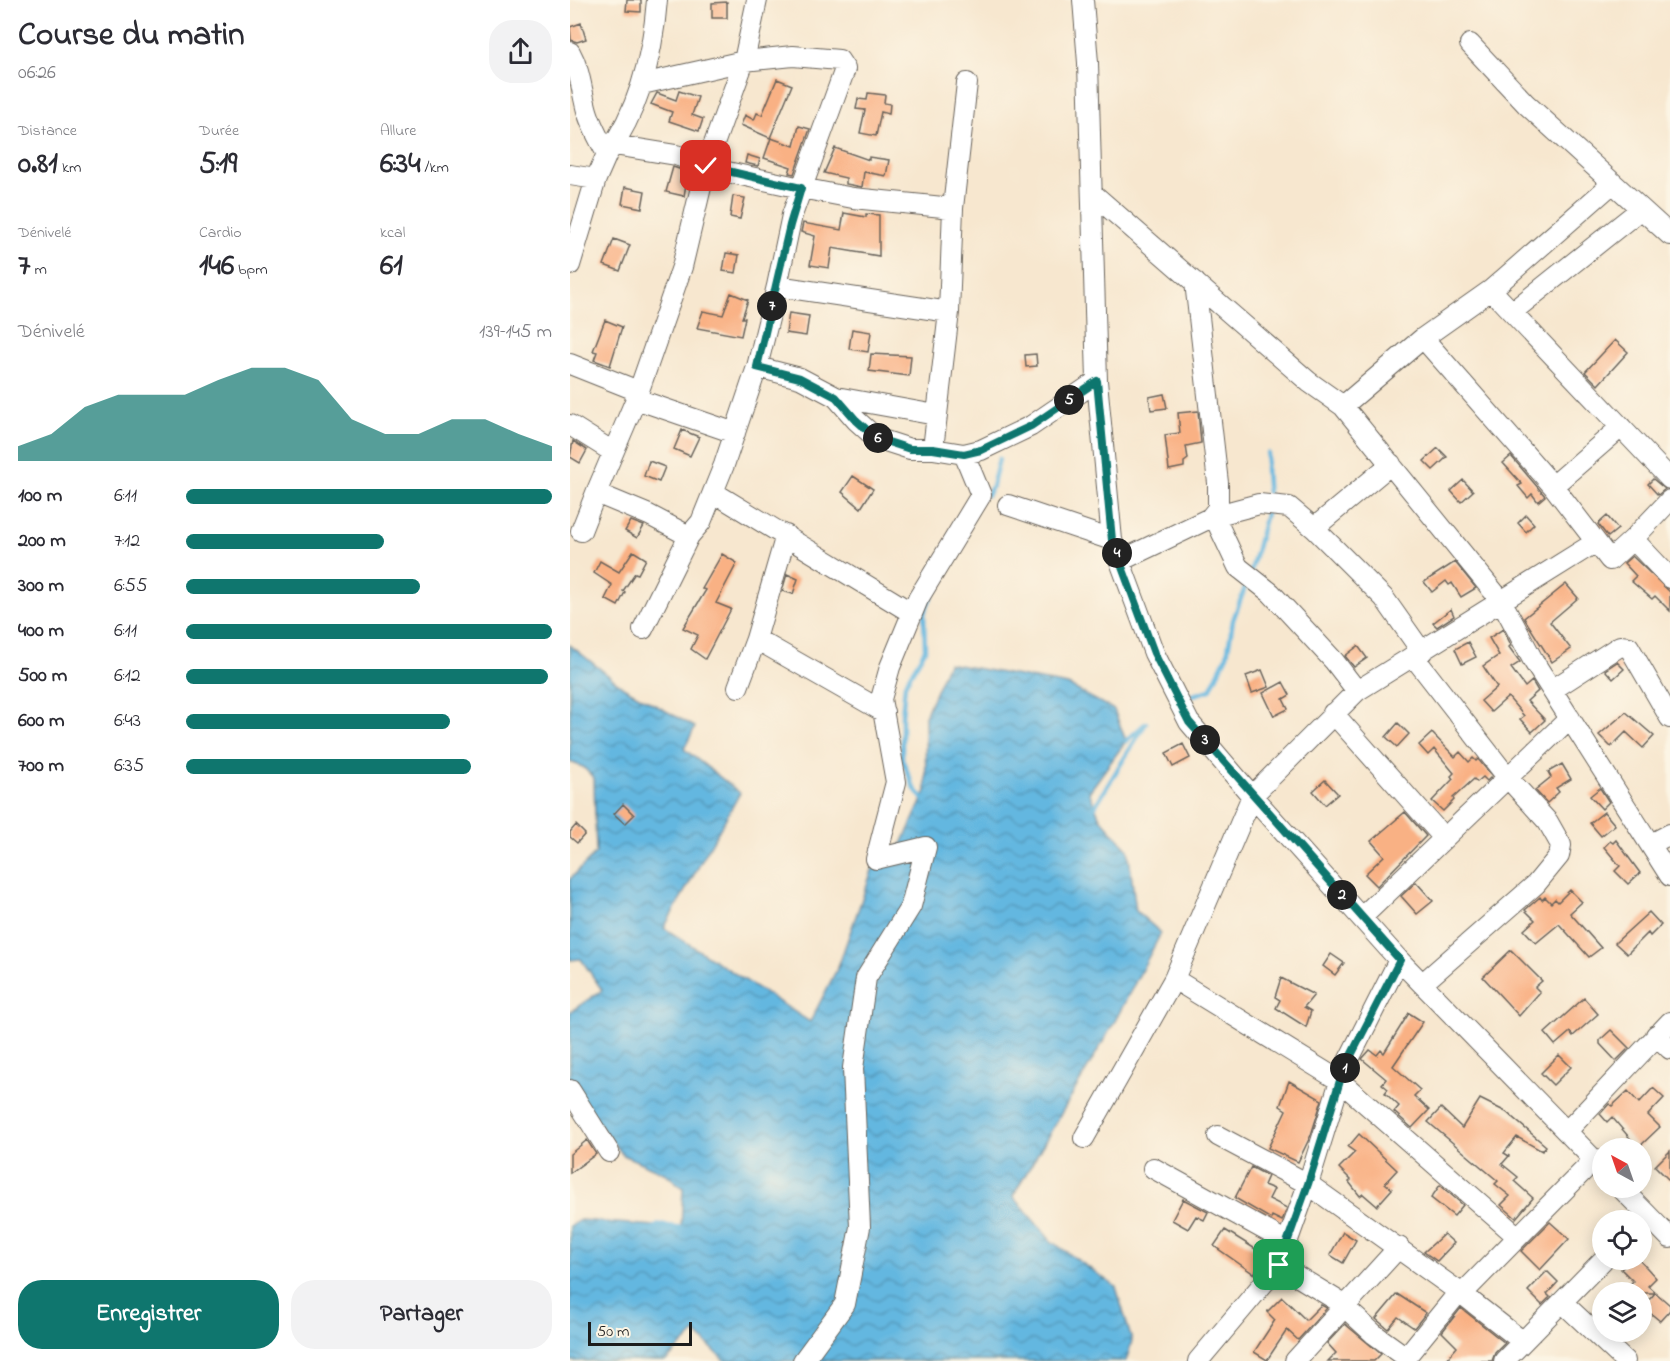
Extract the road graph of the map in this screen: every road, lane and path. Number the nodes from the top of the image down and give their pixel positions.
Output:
1 (657, 0) edge
2 (757, 0) edge
3 (1083, 0) edge
4 (1470, 44) dead end
5 (570, 52) edge
6 (744, 61) junction
7 (967, 82) dead end
8 (642, 84) junction
9 (610, 150) junction
10 (706, 166) junction
11 (570, 175) edge
12 (596, 179) junction
13 (1613, 183) junction
14 (801, 188) junction
15 (1092, 193) junction
16 (953, 207) junction
17 (1641, 209) junction
18 (1670, 235) edge
19 (570, 265) edge
20 (1195, 282) junction
21 (777, 286) junction
22 (1491, 290) junction
23 (949, 312) junction
24 (1512, 312) junction
25 (1423, 338) junction
26 (570, 364) edge
27 (757, 367) junction
28 (1097, 381) junction
29 (637, 395) junction
30 (836, 397) junction
31 (1343, 406) junction
32 (936, 415) junction
33 (570, 425) edge
34 (1621, 427) junction
35 (735, 434) junction
36 (933, 449) junction
37 (613, 452) junction
38 (964, 454) junction
39 (1391, 464) junction
40 (1670, 479) edge
41 (1553, 486) junction
42 (713, 492) junction
43 (596, 493) junction
44 (1670, 500) edge
45 (1008, 505) dead end
46 (1214, 516) junction
47 (1314, 528) junction
48 (580, 531) dead end
49 (786, 535) junction
50 (689, 536) junction
51 (1633, 538) junction
52 (1112, 540) junction
53 (1596, 542) junction
54 (1120, 561) junction
55 (1670, 578) edge
56 (1502, 602) junction
57 (912, 613) junction
58 (643, 629) dead end
59 (756, 639) junction
60 (1418, 655) junction
61 (738, 687) dead end
62 (1552, 690) junction
63 (1357, 691) junction
64 (884, 712) junction
65 (1333, 713) junction
66 (1570, 718) junction
67 (1670, 718) edge
68 (1508, 778) junction
69 (1252, 796) junction
70 (1670, 834) edge
71 (1444, 838) junction
72 (1650, 844) junction
73 (1670, 876) edge
74 (1362, 917) junction
75 (1400, 960) junction
76 (1174, 979) junction
77 (1423, 983) junction
78 (1663, 1028) edge
79 (1670, 1049) edge
80 (1340, 1081) junction
81 (570, 1090) edge
82 (1567, 1131) junction
83 (1218, 1136) dead end
84 (1084, 1138) dead end
85 (609, 1152) dead end
86 (1592, 1158) edge
87 (1153, 1168) dead end
88 (1592, 1169) edge
89 (1308, 1184) junction
90 (1629, 1198) edge
91 (1638, 1210) edge
92 (1652, 1224) edge
93 (1518, 1237) junction
94 (1670, 1238) edge
95 (1287, 1242) junction
96 (1399, 1247) junction
97 (1279, 1265) junction
98 (1593, 1270) edge
99 (1460, 1293) junction
100 (1562, 1302) junction
101 (1343, 1306) junction
102 (1522, 1341) junction
103 (1405, 1359) edge
104 (803, 1361) edge
105 (1198, 1361) edge
106 (1295, 1361) edge
107 (1504, 1361) edge
108 (1625, 1361) edge

1 - 8 street
2 - 6 street
3 - 15 street
4 - 13 street
5 - 9 street
6 - 8 street
6 - 10 street
6 - 14 street
7 - 16 street
8 - 9 street
9 - 10 street
9 - 12 street
10 - 14 street
10 - 29 street
11 - 12 street
12 - 19 street
13 - 17 street
13 - 22 street
14 - 16 street
14 - 21 street
15 - 20 street
15 - 28 street
16 - 23 street
17 - 18 street
17 - 24 street
20 - 31 street
20 - 46 street
21 - 23 street
21 - 27 street
22 - 24 street
22 - 25 street
23 - 32 street
24 - 34 street
25 - 31 street
25 - 41 street
26 - 29 street
27 - 30 street
27 - 35 street
28 - 38 street
28 - 52 street
29 - 35 street
29 - 37 street
30 - 32 street
30 - 36 street
31 - 39 street
32 - 36 street
33 - 37 street
34 - 40 street
34 - 41 street
35 - 42 street
36 - 38 street
37 - 43 street
38 - 57 street
39 - 47 street
39 - 56 street
41 - 53 street
42 - 49 street
42 - 50 street
43 - 48 street
43 - 50 street
44 - 51 street
45 - 52 street
46 - 47 street
46 - 54 street
46 - 63 street
47 - 60 street
49 - 57 street
49 - 59 street
50 - 58 street
51 - 53 street
51 - 55 street
52 - 54 street
53 - 56 street
54 - 69 street
56 - 60 street
56 - 62 street
57 - 64 street
59 - 61 street
59 - 64 street
60 - 63 street
60 - 68 street
62 - 66 street
62 - 67 street
63 - 65 street
64 - 104 street
65 - 69 street
65 - 71 street
66 - 68 street
66 - 72 street
68 - 71 street
68 - 77 street
69 - 74 street
69 - 76 street
70 - 72 street
71 - 74 street
72 - 73 street
74 - 75 street
75 - 77 street
75 - 80 street
76 - 80 street
76 - 84 street
77 - 82 street
78 - 79 street
78 - 82 street
80 - 89 street
80 - 93 street
81 - 85 street
82 - 86 street
83 - 89 street
87 - 95 street
88 - 93 street
89 - 95 street
89 - 96 street
90 - 91 street
92 - 94 street
93 - 99 street
95 - 97 street
96 - 99 street
96 - 101 street
97 - 101 street
97 - 105 street
98 - 100 street
99 - 102 street
99 - 103 street
100 - 102 street
100 - 108 street
101 - 103 street
101 - 106 street
102 - 107 street

